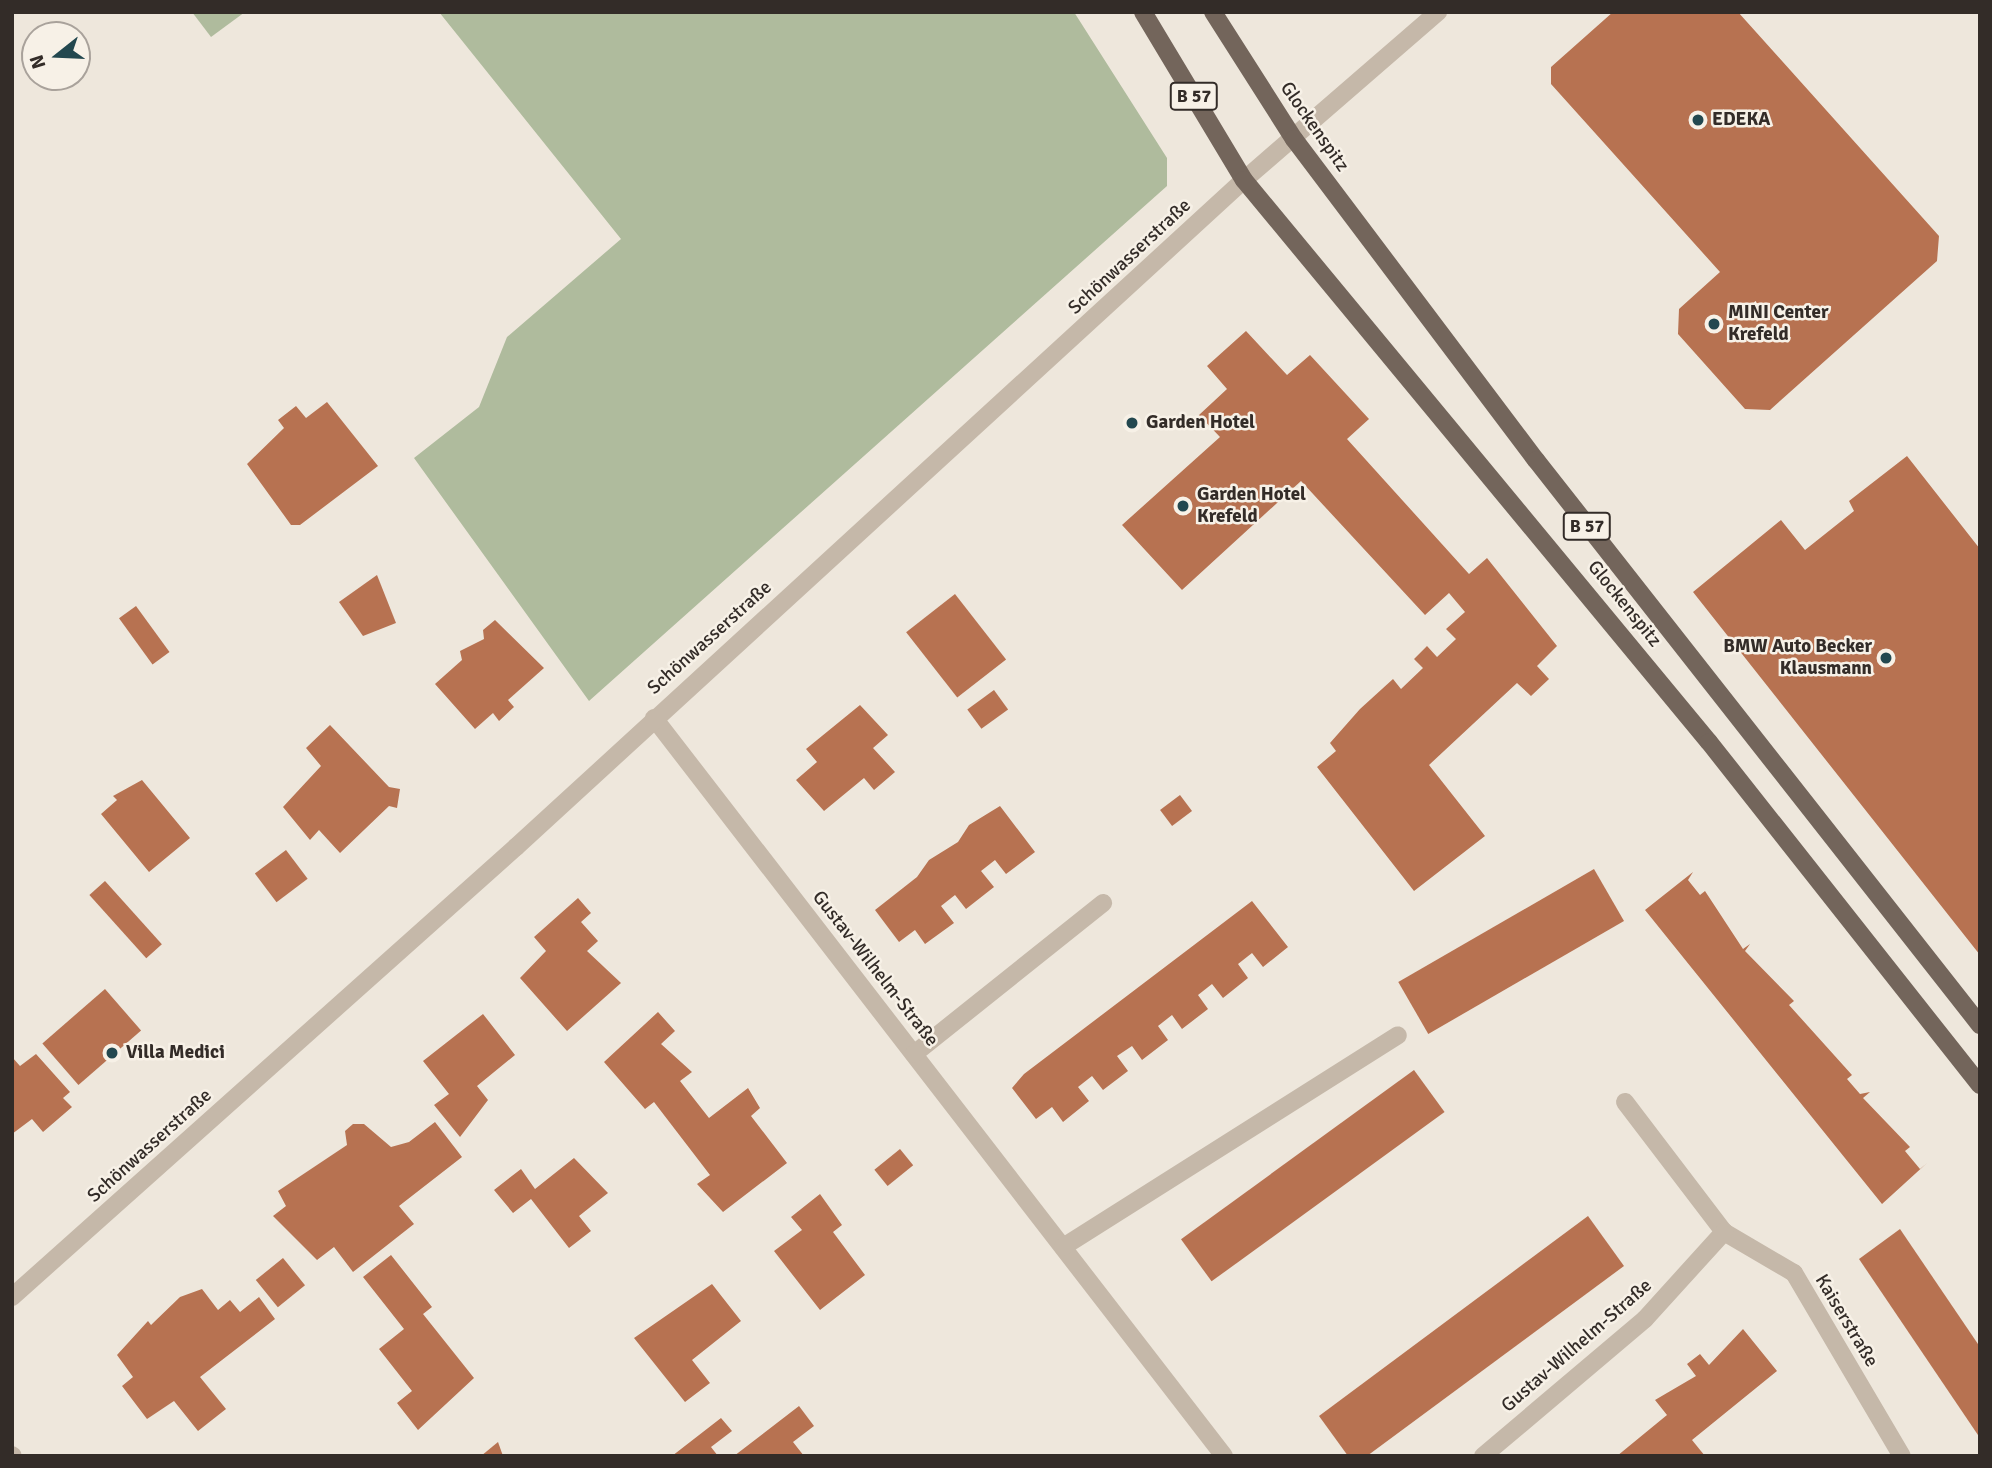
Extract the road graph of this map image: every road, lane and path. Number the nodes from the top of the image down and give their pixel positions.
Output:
1 (1143, 12) edge
2 (1213, 12) edge
3 (1438, 12) edge
4 (1294, 139) junction
5 (1244, 180) junction
6 (654, 718) junction
7 (1103, 903) dead end
8 (1980, 1025) edge
9 (1398, 1035) dead end
10 (914, 1054) junction
11 (1980, 1085) edge
12 (1625, 1102) dead end
13 (1724, 1232) junction
14 (1063, 1247) junction
15 (12, 1297) edge
16 (1224, 1456) edge
17 (1483, 1456) edge
18 (1902, 1456) edge

1 - 5 main road, Glockenspitz / B 57
2 - 4 main road, Glockenspitz / B 57
3 - 4 street, Schönwasserstraße
4 - 5 street, Schönwasserstraße
4 - 8 main road, Glockenspitz / B 57
5 - 6 street, Schönwasserstraße
5 - 11 main road, Glockenspitz / B 57
6 - 10 street, Gustav-Wilhelm-Straße
6 - 15 street, Schönwasserstraße
7 - 10 street
9 - 14 street
10 - 14 street, Gustav-Wilhelm-Straße
12 - 13 street, Kaiserstraße
13 - 17 street, Gustav-Wilhelm-Straße
13 - 18 street, Kaiserstraße
14 - 16 street, Gustav-Wilhelm-Straße

